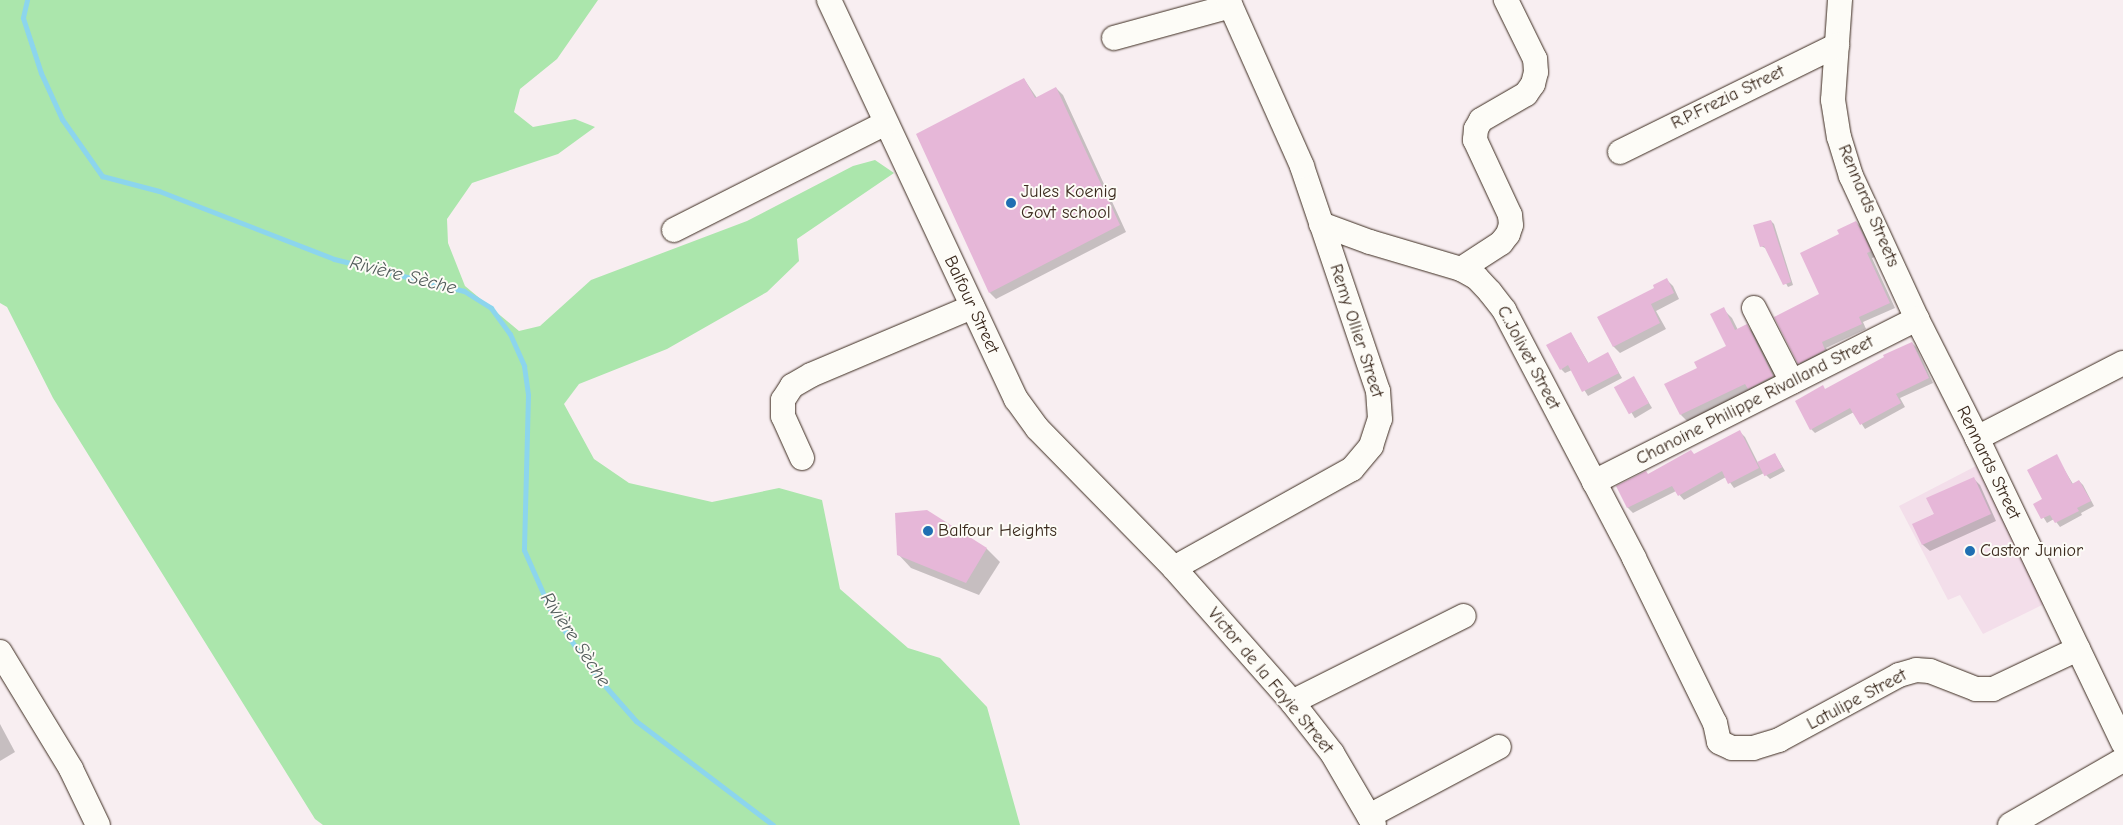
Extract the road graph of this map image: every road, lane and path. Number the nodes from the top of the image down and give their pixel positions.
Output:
1 (829, 0) edge
2 (1506, 0) edge
3 (1840, 0) edge
4 (1229, 3) edge
5 (1114, 38) dead end
6 (1837, 45) junction
7 (886, 123) junction
8 (1620, 152) dead end
9 (1321, 224) junction
10 (674, 230) dead end
11 (1461, 269) junction
12 (972, 307) junction
13 (1754, 308) dead end
14 (1917, 319) junction
15 (2123, 363) edge
16 (1792, 382) junction
17 (1977, 438) junction
18 (802, 458) dead end
19 (1594, 482) junction
20 (1174, 568) junction
21 (1464, 616) dead end
22 (2078, 649) junction
23 (0, 652) edge
24 (1292, 702) junction
25 (1720, 742) joint
26 (2123, 744) edge
27 (1499, 747) dead end
28 (2123, 760) edge
29 (1371, 821) edge
30 (2014, 824) edge
31 (98, 825) edge

1 - 7 street, Balfour Street
2 - 11 street
3 - 6 street, Rennards Streets
4 - 5 street
4 - 9 street, Remy Ollier Street
6 - 8 street, R.P.Frezia Street
6 - 14 street, Rennards Streets
7 - 10 street
7 - 12 street, Balfour Street
9 - 11 street, C..Jolivet Street
9 - 20 street, Remy Ollier Street
11 - 19 street, C..Jolivet Street
12 - 18 street
12 - 20 street, Balfour Street
13 - 16 street
14 - 16 street, Chanoine Philippe Rivalland Street
14 - 17 street, Rennards Street
15 - 17 street
16 - 19 street, Chanoine Philippe Rivalland Street
17 - 22 street, Rennards Street
19 - 25 street, C..Jolivet Street
20 - 24 street, Victor de la Fayie Street
21 - 24 street
22 - 25 street, Latulipe Street
22 - 26 street, Rennards Street
23 - 31 street
24 - 29 street, Victor de la Fayie Street
27 - 29 street
28 - 30 street

